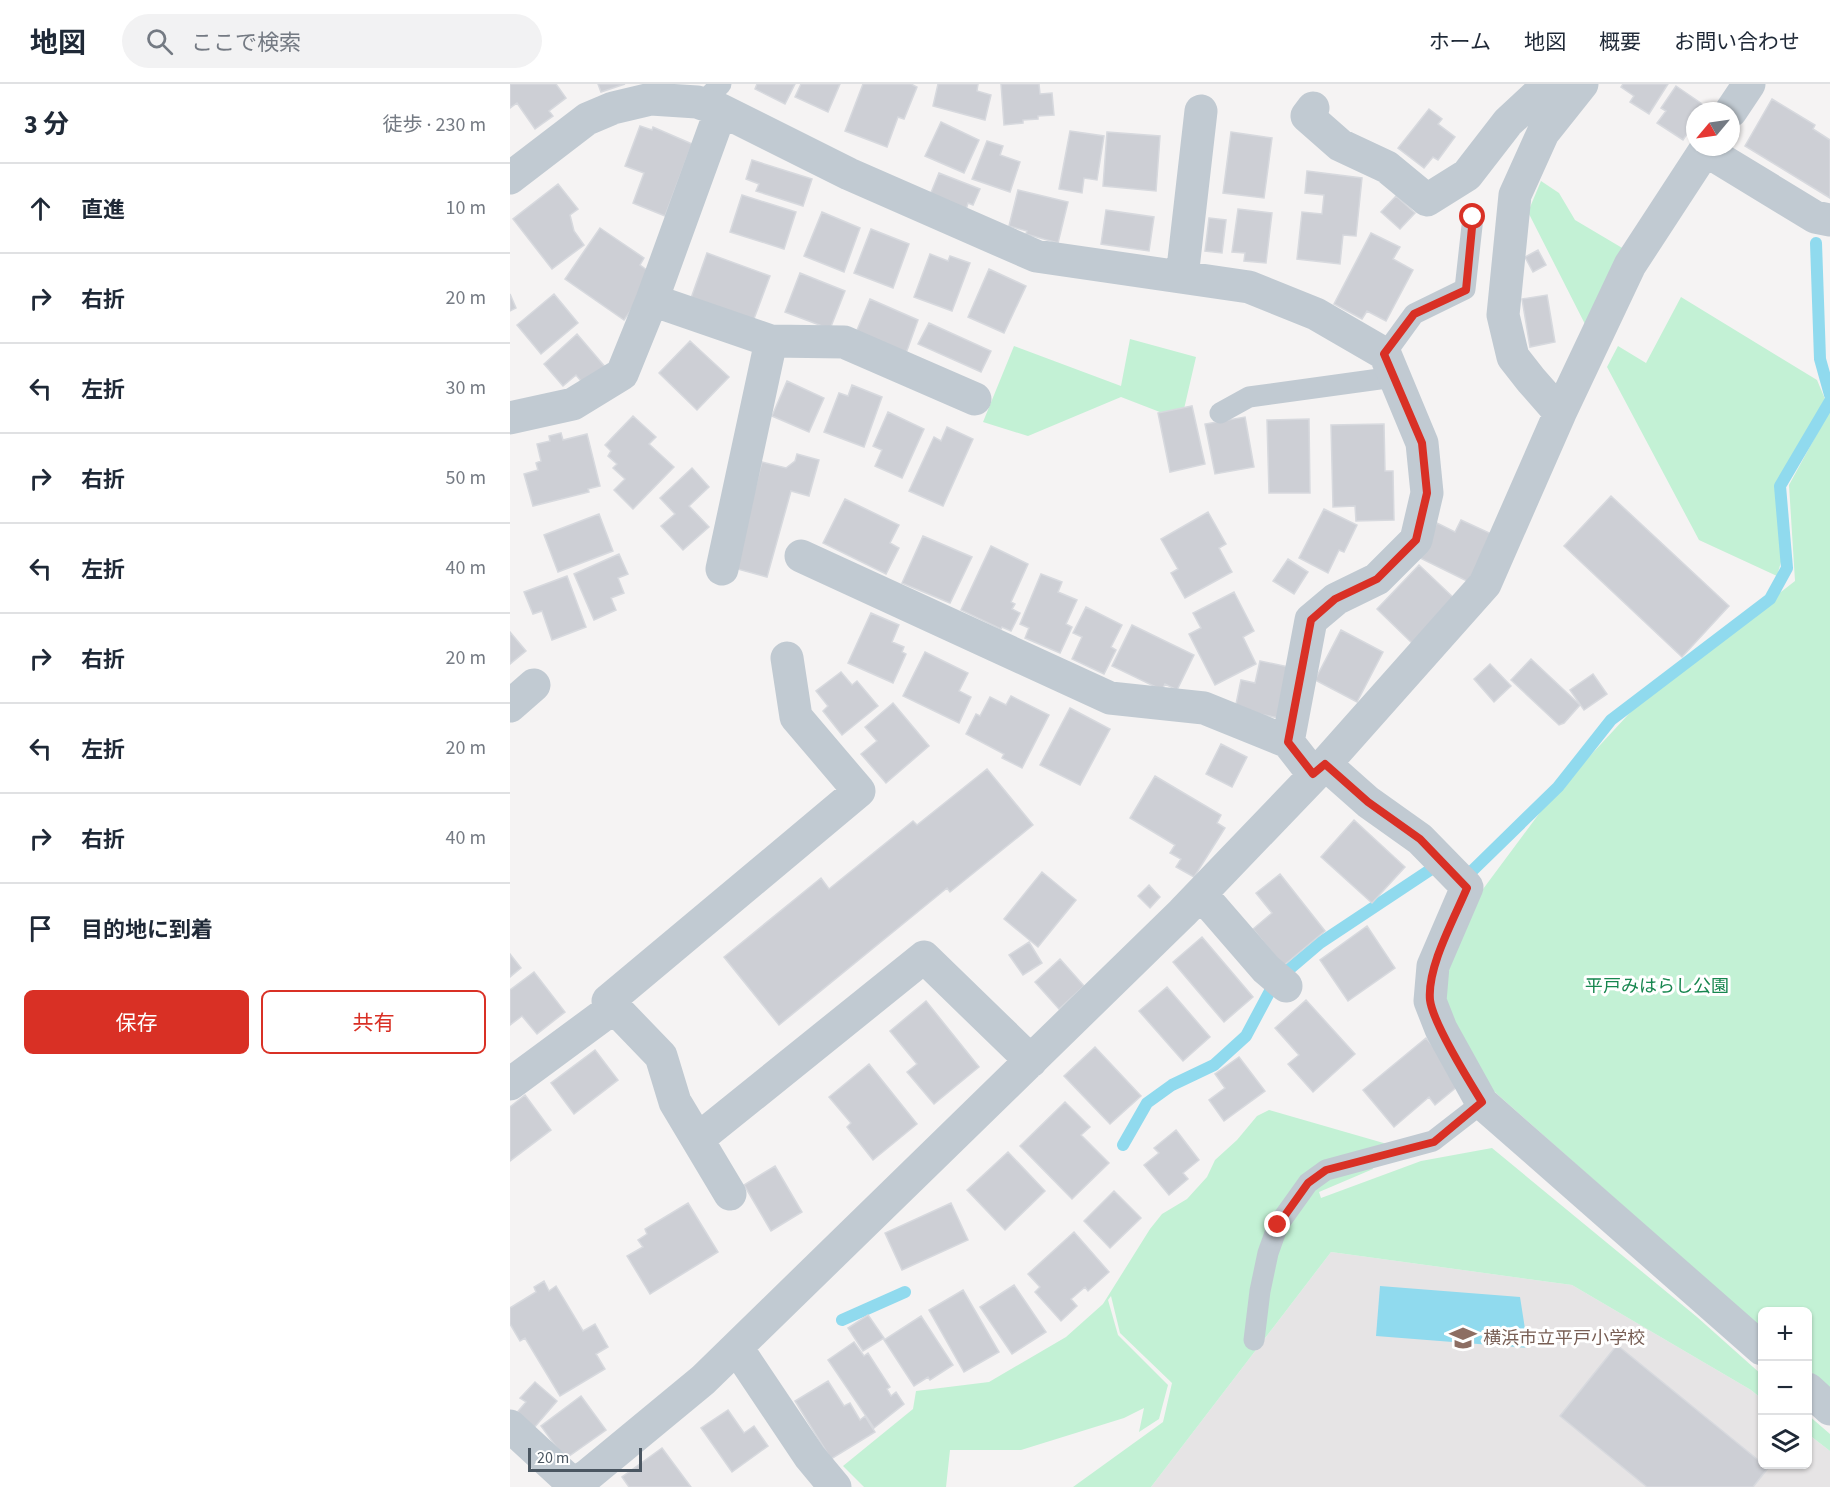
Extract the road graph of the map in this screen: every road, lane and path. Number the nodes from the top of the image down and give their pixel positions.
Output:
1 (1749, 84) edge
2 (1570, 85) edge
3 (706, 96) edge
4 (1737, 102) edge
5 (1313, 108) dead end
6 (1201, 111) dead end
7 (1701, 156) edge
8 (1719, 156) edge
9 (510, 178) edge
10 (1473, 217) dead end
11 (1830, 220) edge
12 (1182, 277) junction
13 (652, 300) junction
14 (771, 341) junction
15 (1389, 365) junction
16 (975, 399) dead end
17 (1220, 413) dead end
18 (1560, 413) junction
19 (510, 418) edge
20 (801, 556) dead end
21 (722, 569) dead end
22 (787, 658) dead end
23 (1288, 742) junction
24 (1319, 769) junction
25 (1201, 894) junction
26 (1276, 978) dead end
27 (613, 1008) junction
28 (1031, 1061) junction
29 (510, 1084) edge
30 (1482, 1102) junction
31 (698, 1139) junction
32 (729, 1194) dead end
33 (1254, 1340) dead end
34 (1758, 1345) edge
35 (737, 1348) junction
36 (1812, 1393) edge
37 (1830, 1409) edge
38 (510, 1426) edge
39 (582, 1483) edge
40 (835, 1487) edge

1 - 4 street
2 - 5 street
2 - 18 street
3 - 9 street
3 - 12 street
3 - 13 street
6 - 12 street
7 - 18 street
8 - 11 street
10 - 15 lane
12 - 15 street
13 - 14 street
13 - 19 street
14 - 16 street
14 - 21 street
15 - 17 lane
15 - 23 street
18 - 24 street
20 - 23 street
22 - 27 street
23 - 24 street
24 - 25 street
24 - 30 street
25 - 26 street
25 - 28 street
27 - 29 street
27 - 31 street
28 - 31 street
28 - 35 street
30 - 33 lane
30 - 34 street
31 - 32 street
35 - 39 street
35 - 40 street
36 - 37 street
38 - 39 street

